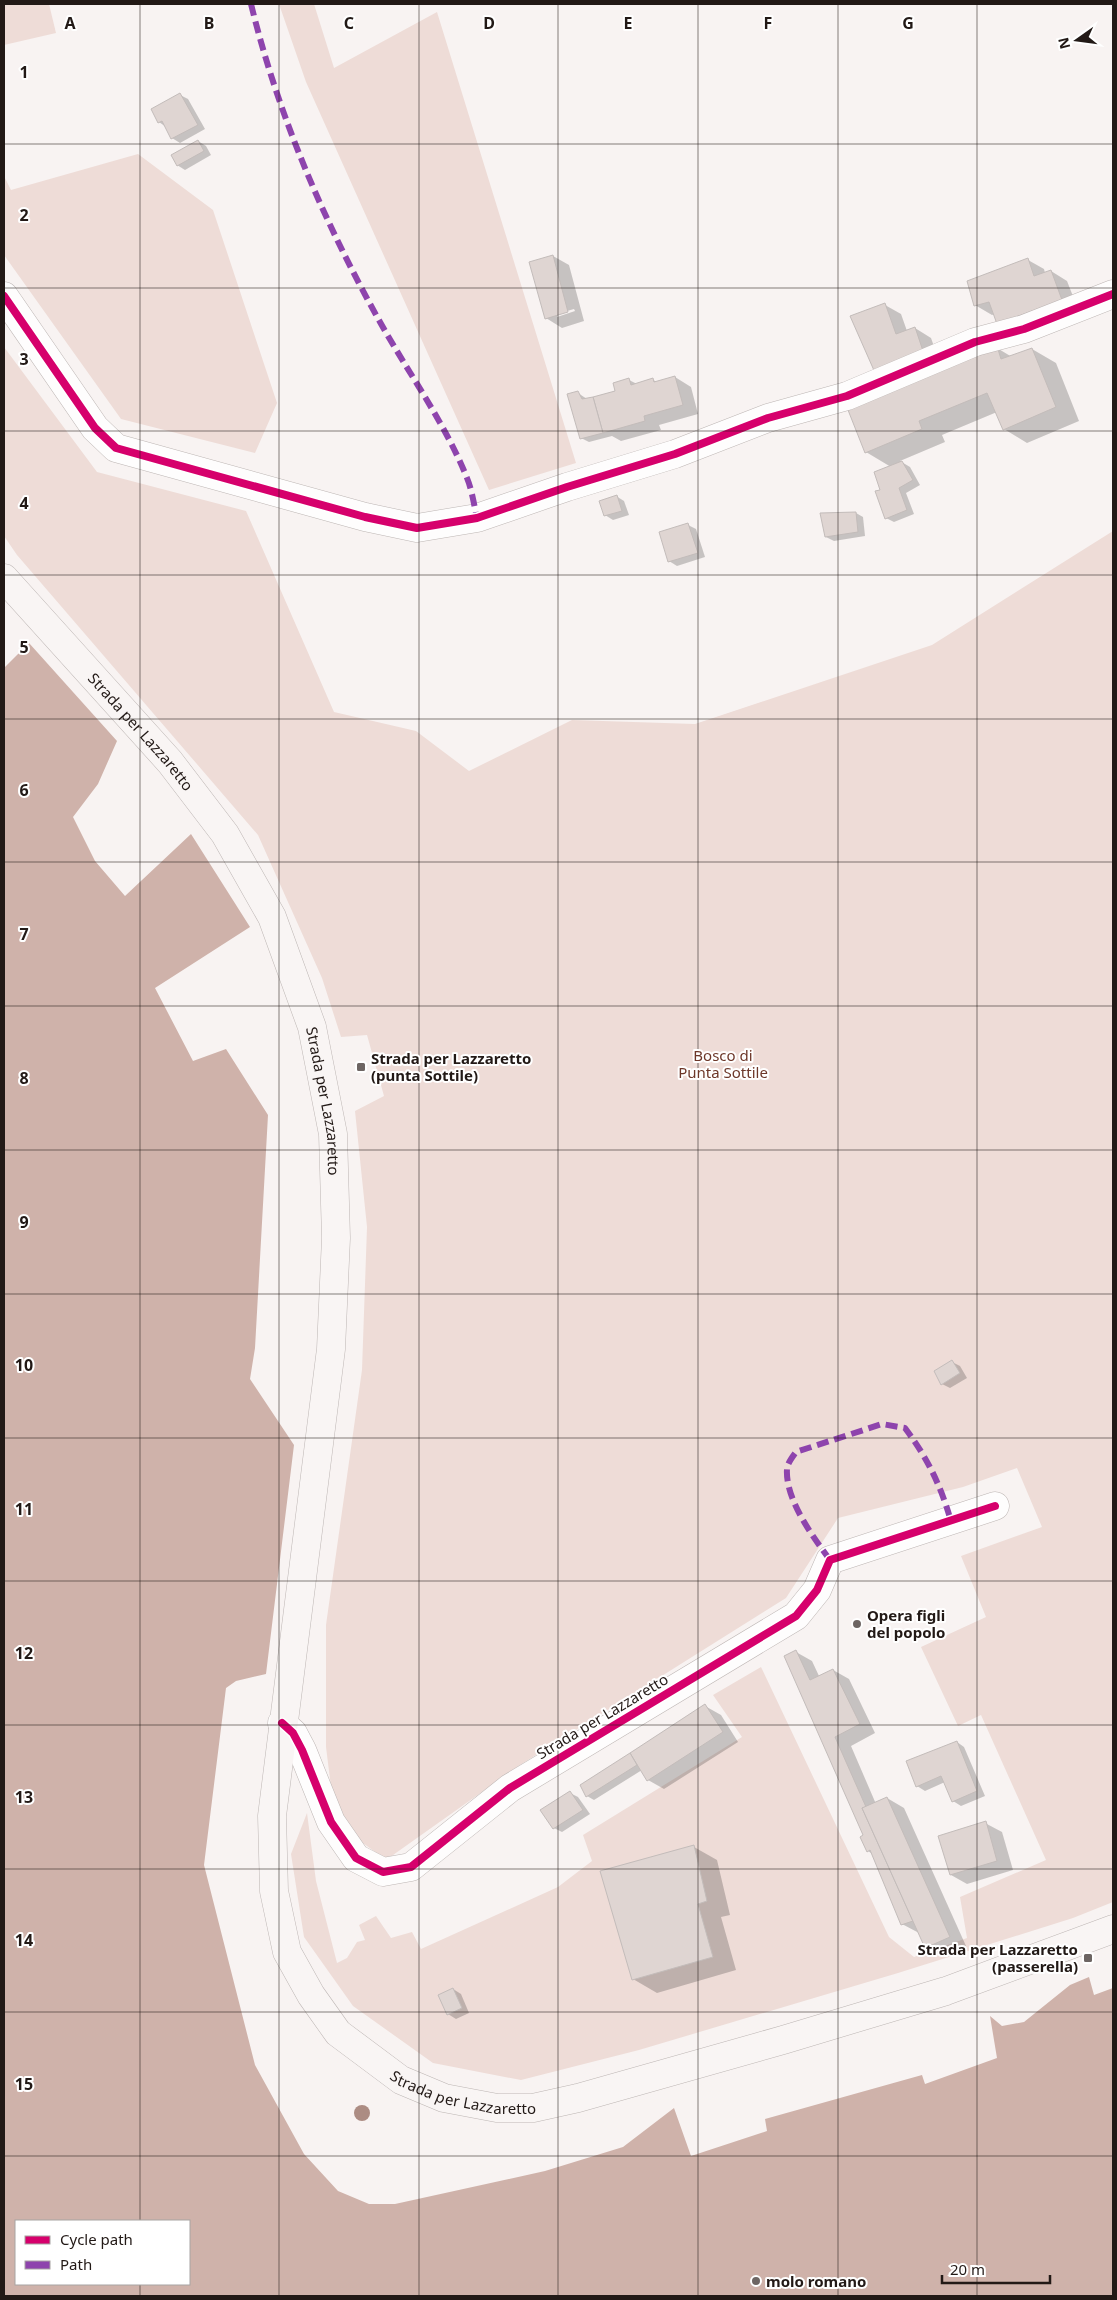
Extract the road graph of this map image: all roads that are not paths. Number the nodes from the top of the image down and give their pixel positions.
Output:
1 (1113, 294) edge
2 (4, 296) edge
3 (4, 578) edge
4 (995, 1506) dead end
5 (282, 1723) junction
6 (1113, 1929) edge

1 - 2 street
3 - 5 main road, Strada per Lazzaretto
4 - 5 street, Strada per Lazzaretto
5 - 6 main road, Strada per Lazzaretto

